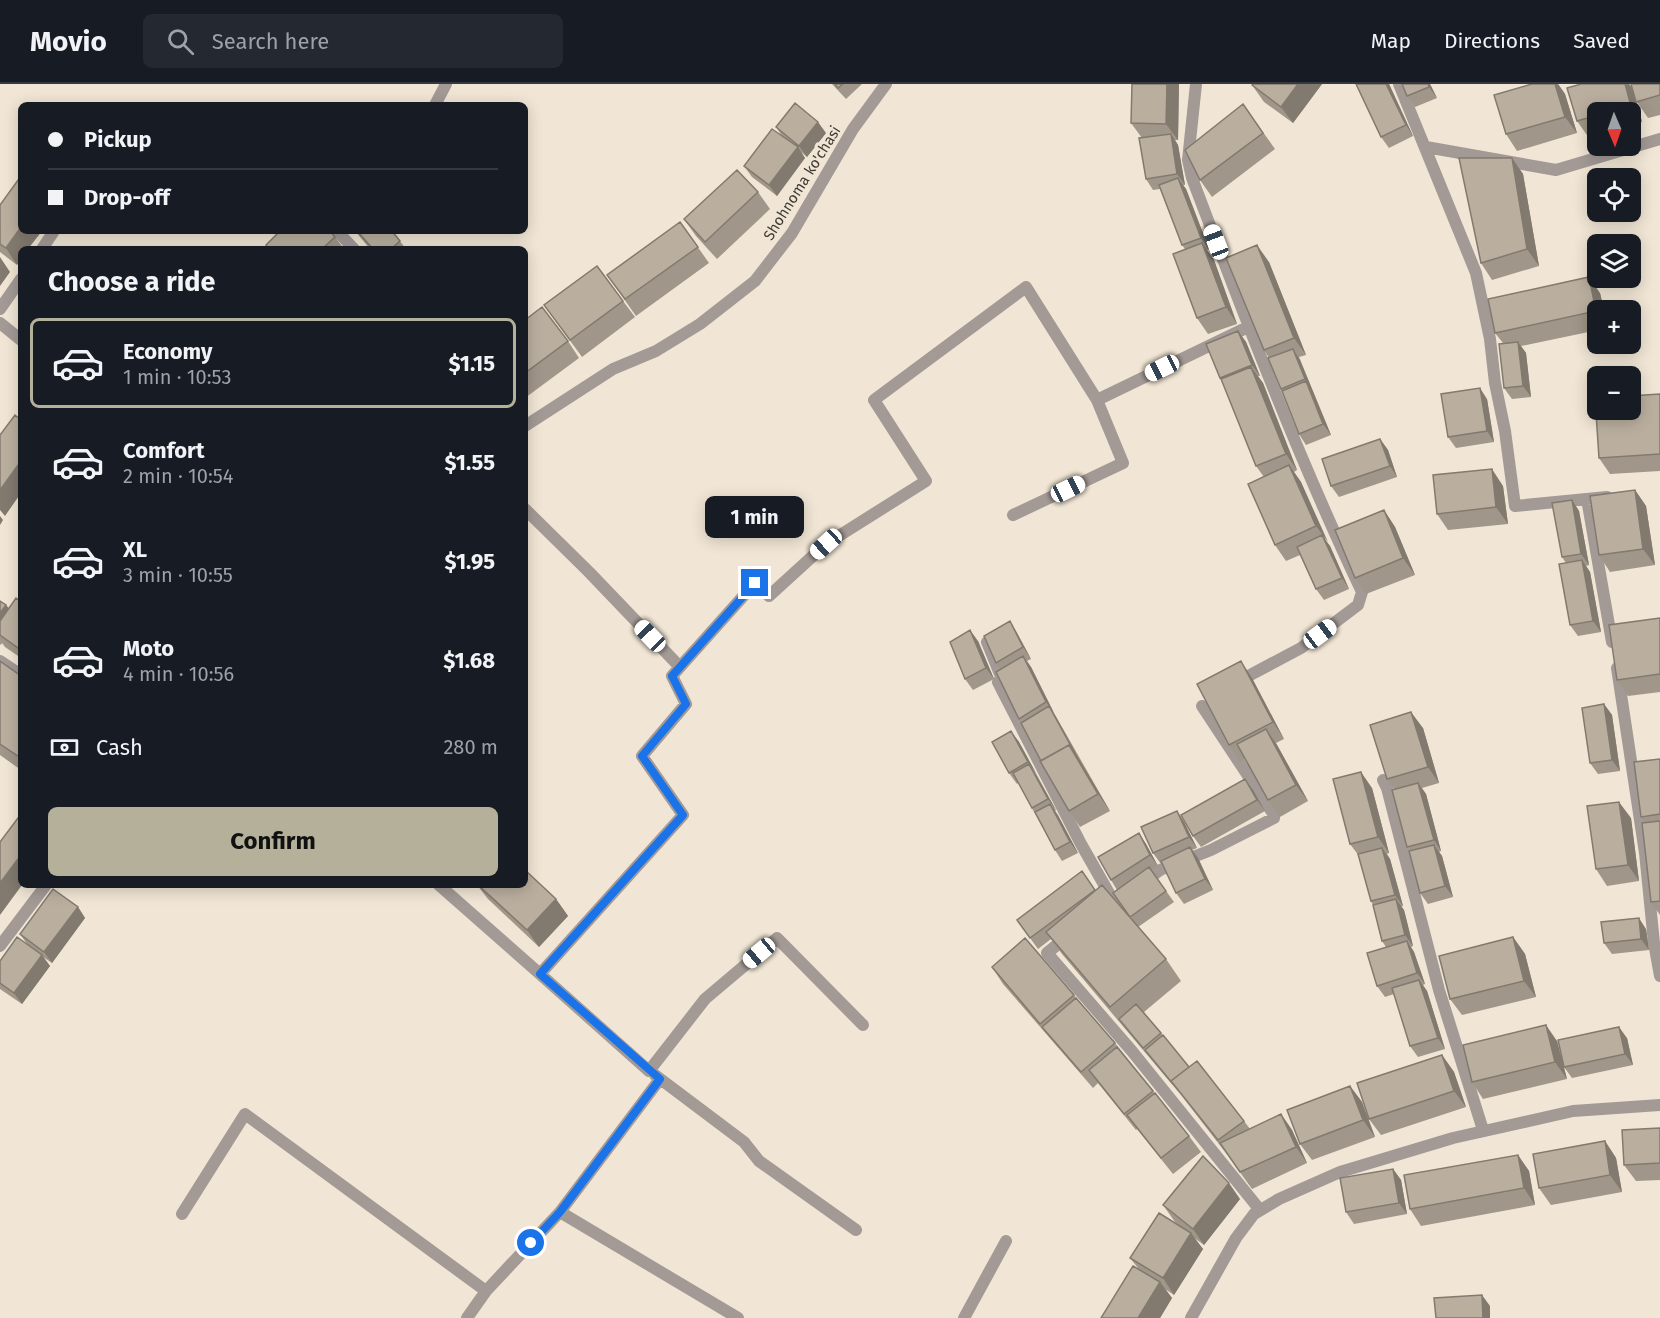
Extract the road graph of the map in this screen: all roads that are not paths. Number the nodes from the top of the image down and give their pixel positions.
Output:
1 (446, 84) edge
2 (886, 84) edge
3 (1196, 84) edge
4 (1399, 84) edge
5 (437, 102) edge
6 (1660, 139) edge
7 (1426, 147) junction
8 (341, 234) edge
9 (351, 246) edge
10 (18, 283) edge
11 (0, 309) edge
12 (0, 323) edge
13 (1248, 327) junction
14 (18, 338) edge
15 (1097, 400) junction
16 (528, 422) edge
17 (1622, 495) edge
18 (1587, 499) junction
19 (528, 512) edge
20 (1013, 515) dead end
21 (987, 642) edge
22 (0, 661) edge
23 (680, 668) junction
24 (18, 673) edge
25 (1229, 686) edge
26 (1202, 706) edge
27 (1383, 780) edge
28 (44, 888) edge
29 (442, 888) edge
30 (1114, 902) junction
31 (1097, 914) edge
32 (1080, 927) edge
33 (0, 946) edge
34 (540, 974) junction
35 (1660, 976) edge
36 (863, 1025) dead end
37 (649, 1071) junction
38 (660, 1079) junction
39 (1660, 1105) edge
40 (1483, 1130) junction
41 (1260, 1210) junction
42 (560, 1212) junction
43 (182, 1214) dead end
44 (856, 1230) dead end
45 (1006, 1241) dead end
46 (486, 1291) junction
47 (467, 1318) edge
48 (738, 1318) edge
49 (964, 1318) edge
50 (1191, 1318) edge

1 - 5 street
2 - 16 street, Shohnoma ko'chasi
3 - 13 street
4 - 7 street
6 - 7 street
7 - 18 street
8 - 9 street
10 - 11 street
12 - 14 street
13 - 15 street
13 - 25 street
15 - 20 street
15 - 23 street
17 - 18 street
18 - 35 street
19 - 23 street
21 - 30 street
22 - 24 street
23 - 34 street
26 - 30 street
27 - 40 street
28 - 33 street
29 - 34 street
30 - 31 street
32 - 41 street
34 - 37 street
36 - 37 street
37 - 38 street
38 - 42 street
38 - 44 street
39 - 40 street
40 - 41 street
41 - 50 street
42 - 46 street
42 - 48 street
43 - 46 street
45 - 49 street
46 - 47 street

